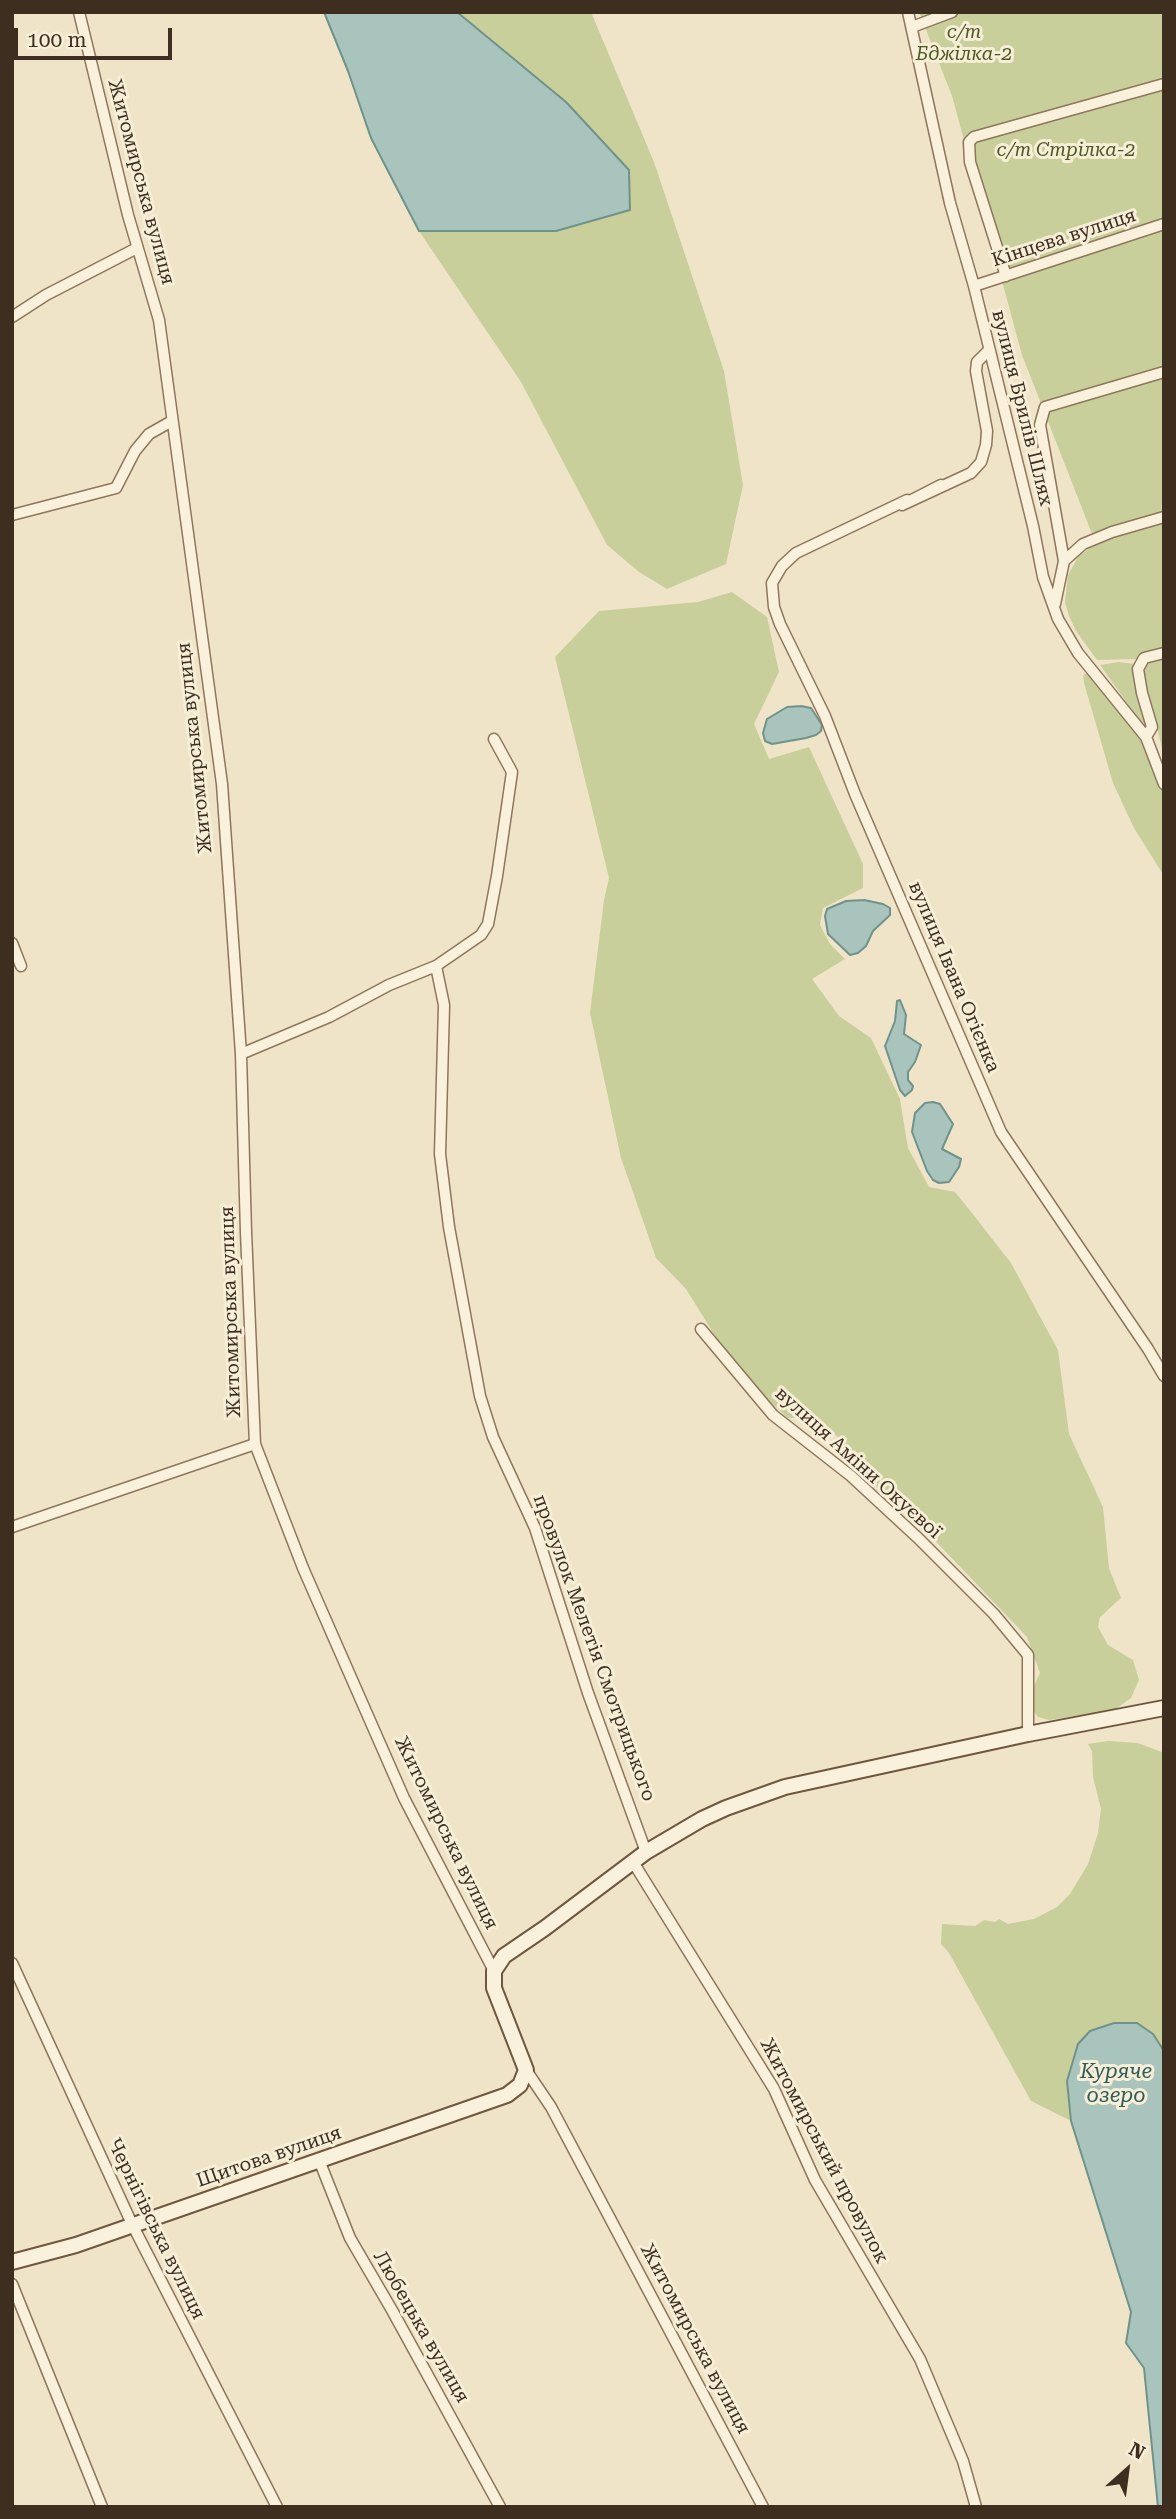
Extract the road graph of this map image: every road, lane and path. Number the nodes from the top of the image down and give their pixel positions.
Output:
1 (79, 12) edge
2 (908, 12) edge
3 (952, 12) edge
4 (912, 27) junction
5 (1164, 84) edge
6 (1164, 224) edge
7 (137, 248) junction
8 (1006, 275) junction
9 (974, 286) junction
10 (12, 317) edge
11 (989, 351) junction
12 (1164, 372) edge
13 (172, 421) junction
14 (12, 515) edge
15 (1164, 517) edge
16 (1064, 561) junction
17 (784, 564) junction
18 (1055, 605) junction
19 (1164, 653) edge
20 (1146, 737) junction
21 (494, 739) dead end
22 (1164, 784) edge
23 (12, 943) edge
24 (21, 966) dead end
25 (436, 967) junction
26 (241, 1054) junction
27 (701, 1329) dead end
28 (1164, 1376) edge
29 (256, 1444) junction
30 (12, 1527) edge
31 (1164, 1708) edge
32 (1028, 1734) junction
33 (646, 1852) junction
34 (633, 1862) junction
35 (12, 1963) edge
36 (494, 1971) junction
37 (526, 2070) junction
38 (319, 2160) junction
39 (132, 2224) junction
40 (12, 2262) edge
41 (12, 2284) edge
42 (102, 2507) edge
43 (277, 2507) edge
44 (500, 2507) edge
45 (763, 2507) edge
46 (976, 2507) edge

1 - 7 street, Житомирська вулиця
2 - 4 street, вулиця Брилів Шлях
3 - 4 street
4 - 9 street, вулиця Брилів Шлях
5 - 8 street
6 - 8 street, Кінцева вулиця
7 - 10 street
7 - 13 street, Житомирська вулиця
8 - 9 street, Кінцева вулиця
9 - 11 street, вулиця Брилів Шлях
11 - 17 street
11 - 18 street, вулиця Брилів Шлях
12 - 16 street
13 - 14 street
13 - 26 street, Житомирська вулиця
15 - 16 street
16 - 18 street
17 - 17 street
17 - 17 street
17 - 28 street, вулиця Івана Огієнка
18 - 20 street, вулиця Брилів Шлях
19 - 20 street
20 - 22 street, вулиця Брилів Шлях
21 - 25 street
23 - 24 street
25 - 26 street
25 - 33 street, провулок Мелетія Смотрицького
26 - 29 street, Житомирська вулиця
27 - 32 street, вулиця Аміни Окуєвої
29 - 30 street
29 - 36 street, Житомирська вулиця
31 - 32 street
32 - 33 street
33 - 34 street
34 - 36 street
34 - 46 street, Житомирський провулок
35 - 39 street, Чернігівська вулиця
36 - 37 street, Житомирська вулиця
37 - 38 street, Щитова вулиця
37 - 45 street, Житомирська вулиця
38 - 39 street, Щитова вулиця
38 - 44 street, Любецька вулиця
39 - 40 street, Щитова вулиця
39 - 43 street, Чернігівська вулиця
41 - 42 street

